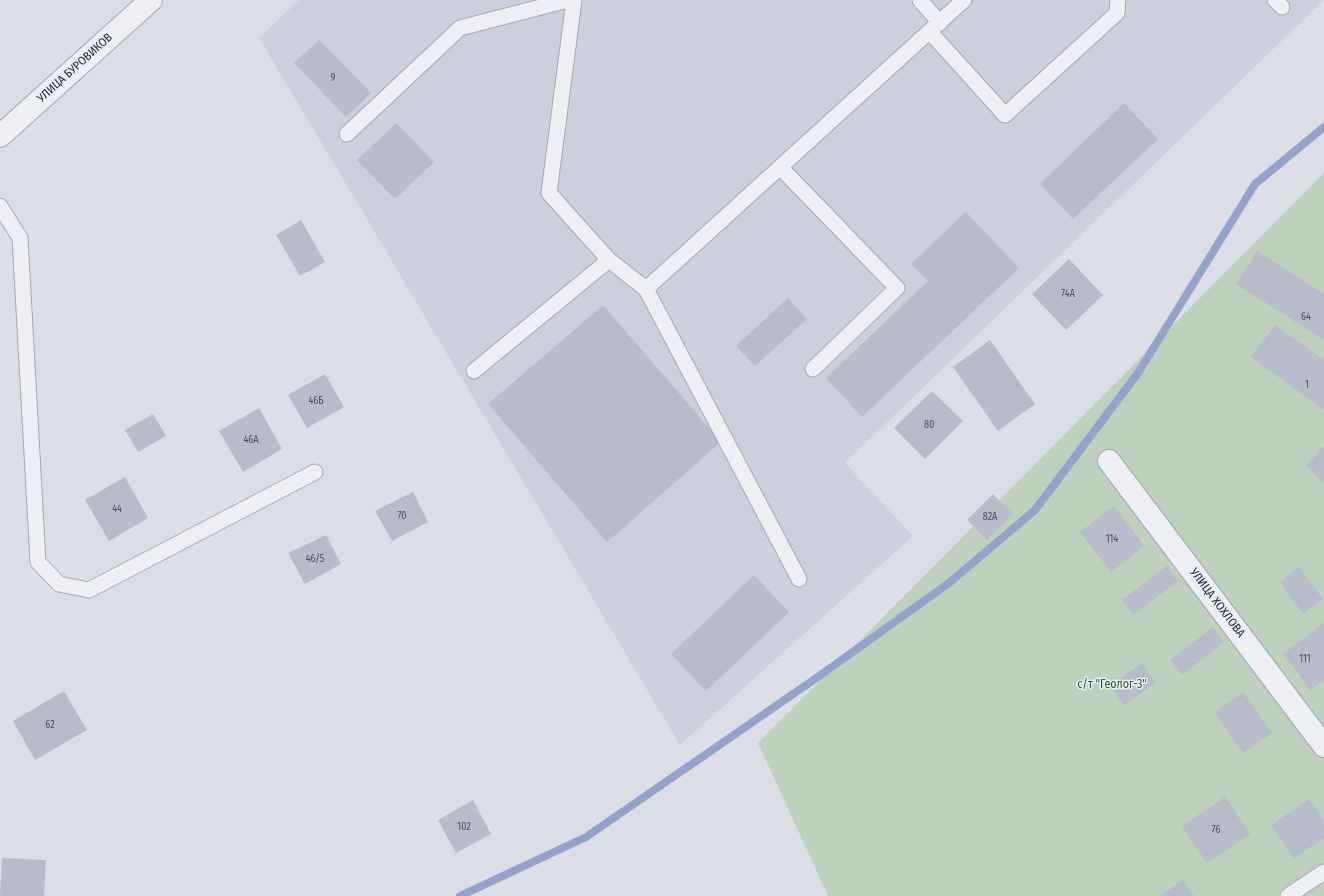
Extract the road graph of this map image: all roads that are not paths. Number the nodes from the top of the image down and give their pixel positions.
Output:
1 (151, 0) edge
2 (568, 0) edge
3 (574, 0) edge
4 (920, 0) edge
5 (964, 0) edge
6 (1118, 0) edge
7 (935, 27) junction
8 (347, 134) dead end
9 (0, 136) edge
10 (781, 168) junction
11 (0, 206) edge
12 (608, 260) junction
13 (646, 289) junction
14 (813, 369) dead end
15 (474, 371) dead end
16 (1109, 461) dead end
17 (315, 472) dead end
18 (799, 579) dead end
19 (1324, 746) edge
20 (1324, 872) edge
21 (1288, 896) edge

1 - 9 street, УЛИЦА БУРОВИКОВ
2 - 8 lane
3 - 12 lane
4 - 7 lane
5 - 7 lane
6 - 7 lane
7 - 10 lane
10 - 13 lane
10 - 14 lane
11 - 17 lane
12 - 13 lane
12 - 15 lane
13 - 18 lane
16 - 19 street, УЛИЦА ХОХЛОВА
20 - 21 lane

